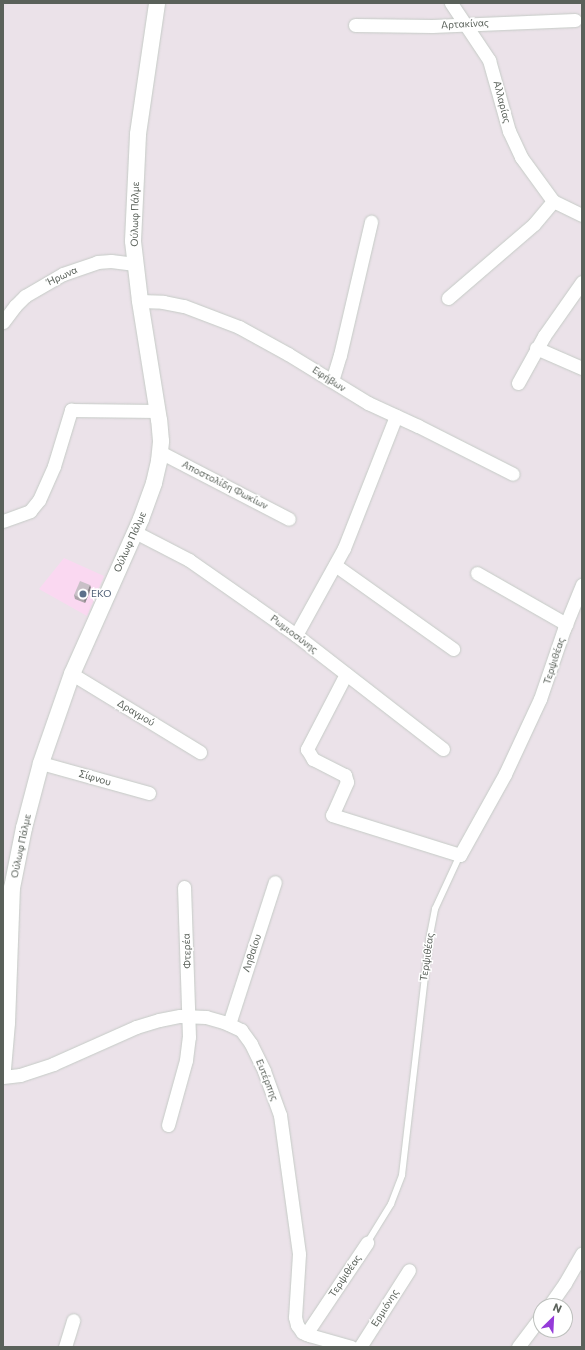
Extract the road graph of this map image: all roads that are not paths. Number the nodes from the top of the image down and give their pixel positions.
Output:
1 (157, 3) edge
2 (451, 3) edge
3 (574, 20) dead end
4 (464, 24) junction
5 (355, 25) dead end
6 (553, 201) junction
7 (582, 215) edge
8 (371, 222) dead end
9 (136, 264) junction
10 (582, 282) edge
11 (448, 298) dead end
12 (140, 301) junction
13 (3, 322) edge
14 (536, 348) junction
15 (582, 368) edge
16 (332, 381) junction
17 (518, 383) dead end
18 (158, 410) junction
19 (396, 416) junction
20 (160, 452) junction
21 (513, 474) dead end
22 (289, 518) dead end
23 (3, 521) edge
24 (135, 532) junction
25 (335, 565) junction
26 (477, 573) dead end
27 (582, 585) edge
28 (566, 624) junction
29 (296, 635) junction
30 (453, 649) dead end
31 (72, 674) junction
32 (346, 674) junction
33 (443, 749) dead end
34 (200, 752) dead end
35 (41, 763) junction
36 (149, 793) dead end
37 (460, 855) junction
38 (275, 882) dead end
39 (184, 887) dead end
40 (189, 1016) junction
41 (229, 1024) junction
42 (3, 1069) edge
43 (3, 1077) edge
44 (168, 1125) dead end
45 (367, 1243) joint
46 (582, 1253) edge
47 (409, 1270) dead end
48 (555, 1298) edge
49 (73, 1320) dead end
50 (533, 1327) edge
51 (306, 1334) junction
52 (65, 1347) edge
53 (351, 1347) edge
54 (360, 1347) edge
55 (518, 1347) edge

1 - 9 street, Ούλωφ Πάλμε
2 - 4 street, Αλλαρίας
3 - 4 street, Αρτακίνας
4 - 5 street, Αρτακίνας
4 - 6 street, Αλλαρίας
6 - 7 street, Αλλαρίας
6 - 11 street
8 - 16 street
9 - 12 street, Ούλωφ Πάλμε
9 - 13 street, Ήρωνα
10 - 14 street
12 - 16 street, Εφήβων
12 - 18 street, Ούλωφ Πάλμε
14 - 15 street
14 - 17 street
16 - 19 street, Εφήβων
18 - 20 street, Ούλωφ Πάλμε
18 - 23 street
19 - 21 street, Εφήβων
19 - 25 street
20 - 22 street, Αποστολίδη Φωκίων
20 - 24 street, Ούλωφ Πάλμε
24 - 29 street, Ρωμιοσύνης
24 - 31 street, Ούλωφ Πάλμε
25 - 29 street
25 - 30 street
26 - 28 street
27 - 28 street, Τερψιθέας
28 - 37 street, Τερψιθέας
29 - 32 street, Ρωμιοσύνης
31 - 34 street, Δραγμού
31 - 35 street, Ούλωφ Πάλμε
32 - 33 street, Ρωμιοσύνης
32 - 37 street
35 - 36 street, Σίφνου
35 - 42 street, Ούλωφ Πάλμε
37 - 45 lane, Τερψιθέας
38 - 41 street, Ληθαίου
39 - 40 street, Φτερέα
40 - 41 street, Ευτέρπης
40 - 43 street, Ευτέρπης
40 - 44 street, Φτερέα
41 - 51 street, Ευτέρπης
45 - 51 street, Τερψιθέας
46 - 48 street
47 - 54 street, Ερμιόνης
49 - 52 street
50 - 55 street
51 - 53 street

